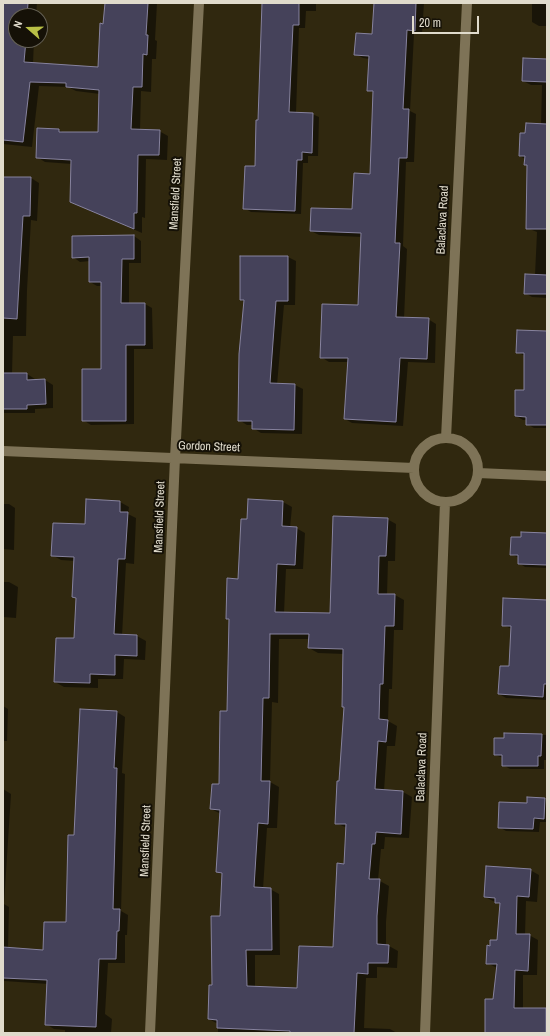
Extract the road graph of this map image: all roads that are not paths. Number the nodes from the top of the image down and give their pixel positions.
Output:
1 (199, 3) edge
2 (467, 3) edge
3 (446, 438) junction
4 (3, 451) edge
5 (175, 458) junction
6 (414, 468) junction
7 (478, 473) junction
8 (547, 476) edge
9 (445, 502) junction
10 (150, 1033) edge
11 (425, 1033) edge

1 - 5 street, Mansfield Street
2 - 3 street, Balaclava Road
3 - 6 street
3 - 7 street
4 - 5 street, Gordon Street
5 - 6 street, Gordon Street
5 - 10 street, Mansfield Street
6 - 9 street
7 - 8 street
7 - 9 street
9 - 11 street, Balaclava Road

